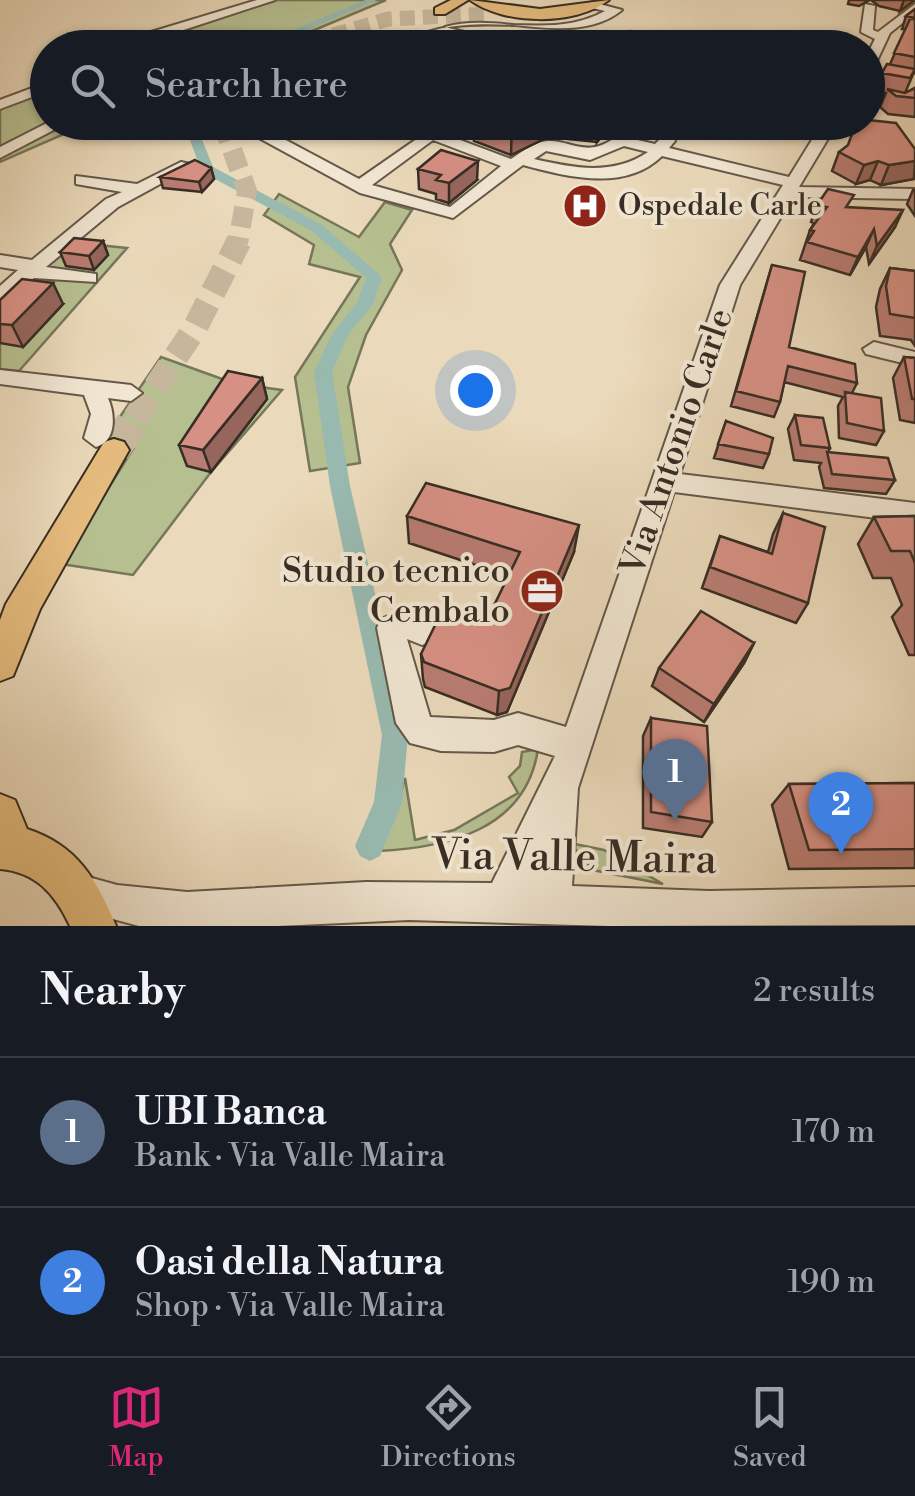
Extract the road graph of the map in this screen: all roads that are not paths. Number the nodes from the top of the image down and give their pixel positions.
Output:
1 (269, 0) edge
2 (460, 0) edge
3 (477, 0) tunnel mouth
4 (597, 2) edge
5 (615, 5) edge
6 (869, 6) dead end
7 (915, 6) edge
8 (440, 11) dead end
9 (536, 12) junction
10 (491, 14) tunnel mouth
11 (432, 28) junction
12 (171, 30) edge
13 (429, 30) edge
14 (441, 30) edge
15 (867, 30) edge
16 (885, 35) edge
17 (30, 93) edge
18 (885, 100) edge
19 (898, 102) edge
20 (0, 105) edge
21 (30, 138) edge
22 (276, 140) edge
23 (423, 140) edge
24 (449, 140) edge
25 (667, 140) edge
26 (820, 140) edge
27 (622, 142) joint
28 (660, 151) junction
29 (0, 153) edge
30 (516, 162) junction
31 (191, 164) edge
32 (82, 180) dead end
33 (360, 186) junction
34 (792, 187) junction
35 (137, 190) junction
36 (915, 194) edge
37 (0, 262) edge
38 (30, 269) junction
39 (89, 278) dead end
40 (0, 296) edge
41 (874, 349) dead end
42 (915, 359) edge
43 (0, 377) edge
44 (93, 388) junction
45 (131, 393) dead end
46 (105, 444) joint
47 (663, 480) junction
48 (915, 513) edge
49 (422, 632) dead end
50 (0, 664) edge
51 (575, 746) junction
52 (564, 781) junction
53 (4, 836) edge
54 (502, 903) junction
55 (552, 903) junction
56 (915, 906) edge
57 (87, 910) edge
58 (875, 916) edge
59 (241, 920) edge

1 - 12 street
2 - 8 main road
3 - 9 main road
4 - 5 street
4 - 9 main road
5 - 11 street
6 - 15 street
7 - 16 street
9 - 10 main road
11 - 13 street
11 - 14 street
17 - 20 street
18 - 19 street
21 - 29 street
22 - 33 street
23 - 33 street
24 - 30 street
25 - 28 street
26 - 34 street, Via Antonio Carle
27 - 28 street
27 - 30 street
28 - 30 street
28 - 34 street
30 - 33 street
31 - 35 street
32 - 35 street
34 - 36 street
34 - 47 street, Via Antonio Carle
35 - 38 street
37 - 38 street
38 - 39 street
38 - 40 street
41 - 42 street
43 - 44 street
44 - 45 street
44 - 46 street
46 - 50 main road
47 - 48 street
47 - 51 street, Via Antonio Carle
49 - 51 street
51 - 52 street, Via Antonio Carle
52 - 54 street, Via Antonio Carle
52 - 55 street, Via Antonio Carle
53 - 57 main road
54 - 55 street, Via Valle Maira
54 - 59 street, Via Valle Maira
55 - 58 street, Via Valle Maira
56 - 58 street, Via Valle Maira
57 - 59 street, Via Valle Maira

